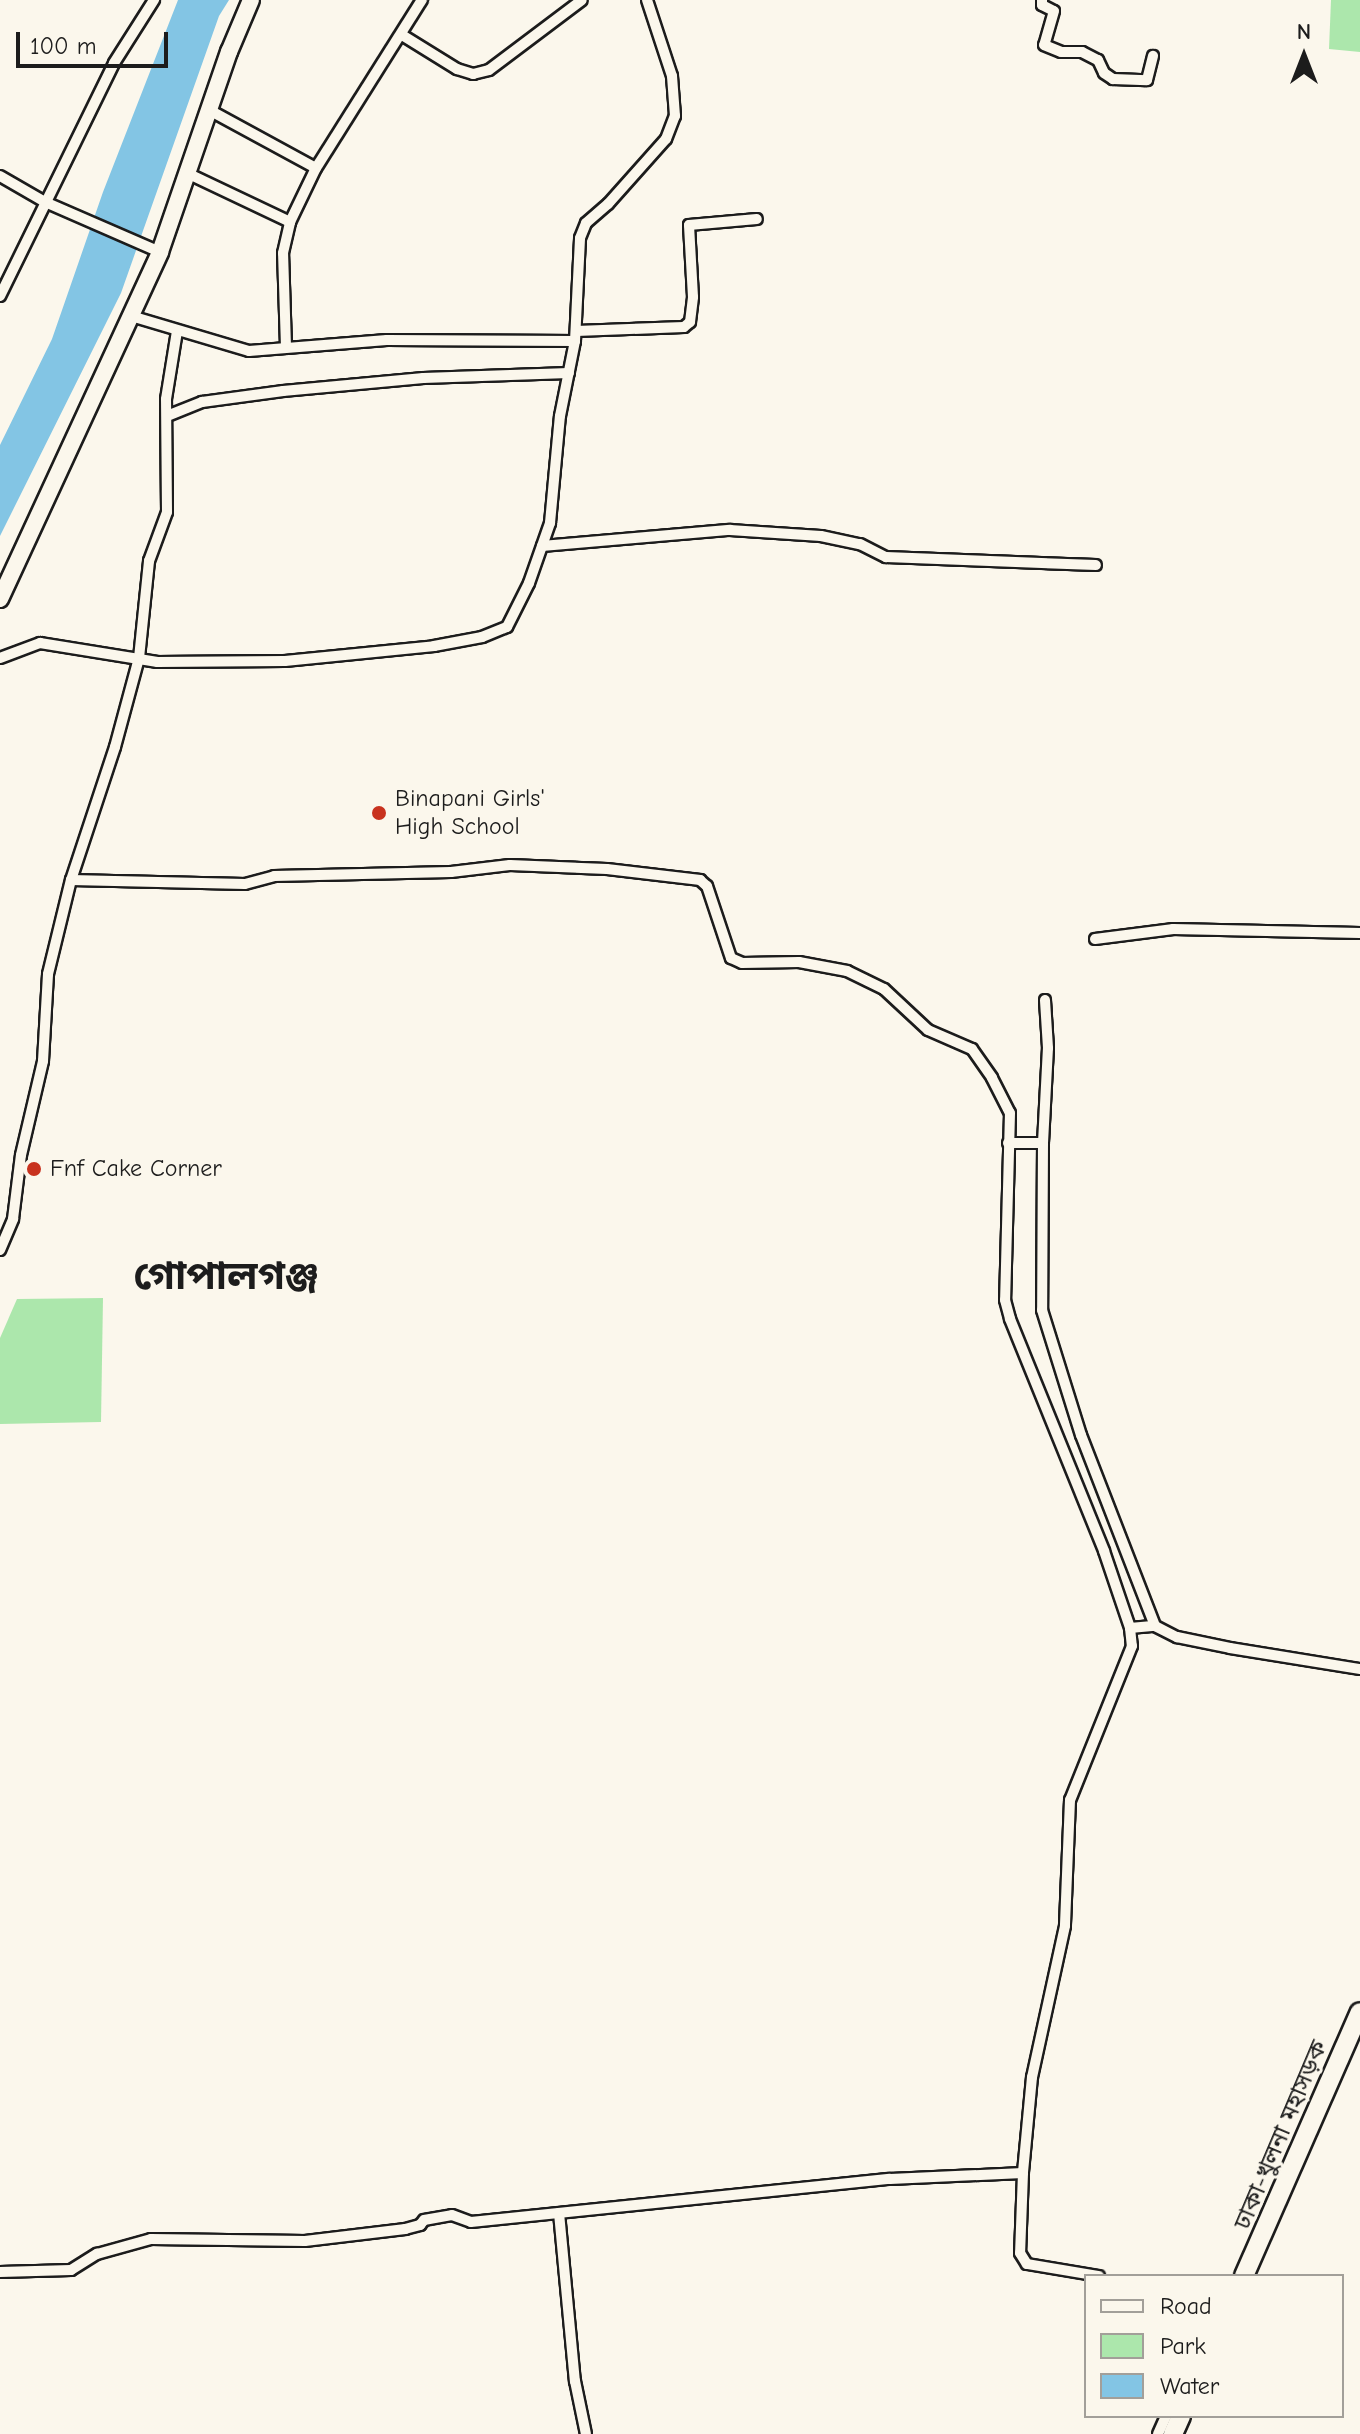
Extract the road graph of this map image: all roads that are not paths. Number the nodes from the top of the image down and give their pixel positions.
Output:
1 (154, 0) edge
2 (251, 0) edge
3 (422, 0) edge
4 (582, 0) edge
5 (647, 0) edge
6 (1042, 0) edge
7 (402, 35) junction
8 (1153, 56) dead end
9 (211, 111) junction
10 (316, 168) junction
11 (189, 174) junction
12 (0, 176) edge
13 (45, 202) junction
14 (757, 219) dead end
15 (290, 222) junction
16 (160, 252) junction
17 (0, 296) edge
18 (131, 316) junction
19 (177, 331) junction
20 (576, 336) junction
21 (286, 347) junction
22 (569, 373) junction
23 (167, 416) junction
24 (542, 546) junction
25 (1096, 565) dead end
26 (0, 599) edge
27 (0, 658) edge
28 (139, 658) junction
29 (71, 880) junction
30 (1360, 933) edge
31 (1095, 939) dead end
32 (1045, 1000) dead end
33 (1012, 1143) junction
34 (1040, 1143) junction
35 (0, 1250) edge
36 (1153, 1626) junction
37 (1132, 1628) junction
38 (1360, 1669) edge
39 (1360, 2012) edge
40 (1023, 2173) junction
41 (559, 2213) junction
42 (1248, 2271) edge
43 (0, 2272) edge
44 (1087, 2274) edge
45 (586, 2434) edge

1 - 13 street
2 - 9 main road
3 - 7 street
4 - 7 street
5 - 20 street
6 - 8 street
7 - 10 street
9 - 10 street
9 - 11 main road
10 - 15 street
11 - 15 street
11 - 16 main road
12 - 13 street
13 - 16 street
13 - 17 street
14 - 20 street
15 - 21 street
16 - 18 main road
18 - 19 street
18 - 26 main road
19 - 21 street
19 - 23 street
20 - 21 street
20 - 22 street
22 - 23 street
22 - 24 street
23 - 28 street
24 - 25 street
24 - 28 street
27 - 28 street
28 - 29 street
29 - 33 street
29 - 35 street
30 - 31 street
32 - 34 street
33 - 34 street
33 - 37 street
34 - 36 street
36 - 37 street
36 - 38 street
37 - 40 street
39 - 42 highway, ঢাকা-খুলনা মহাসড়ক
40 - 41 street
40 - 44 street
41 - 43 street
41 - 45 street

